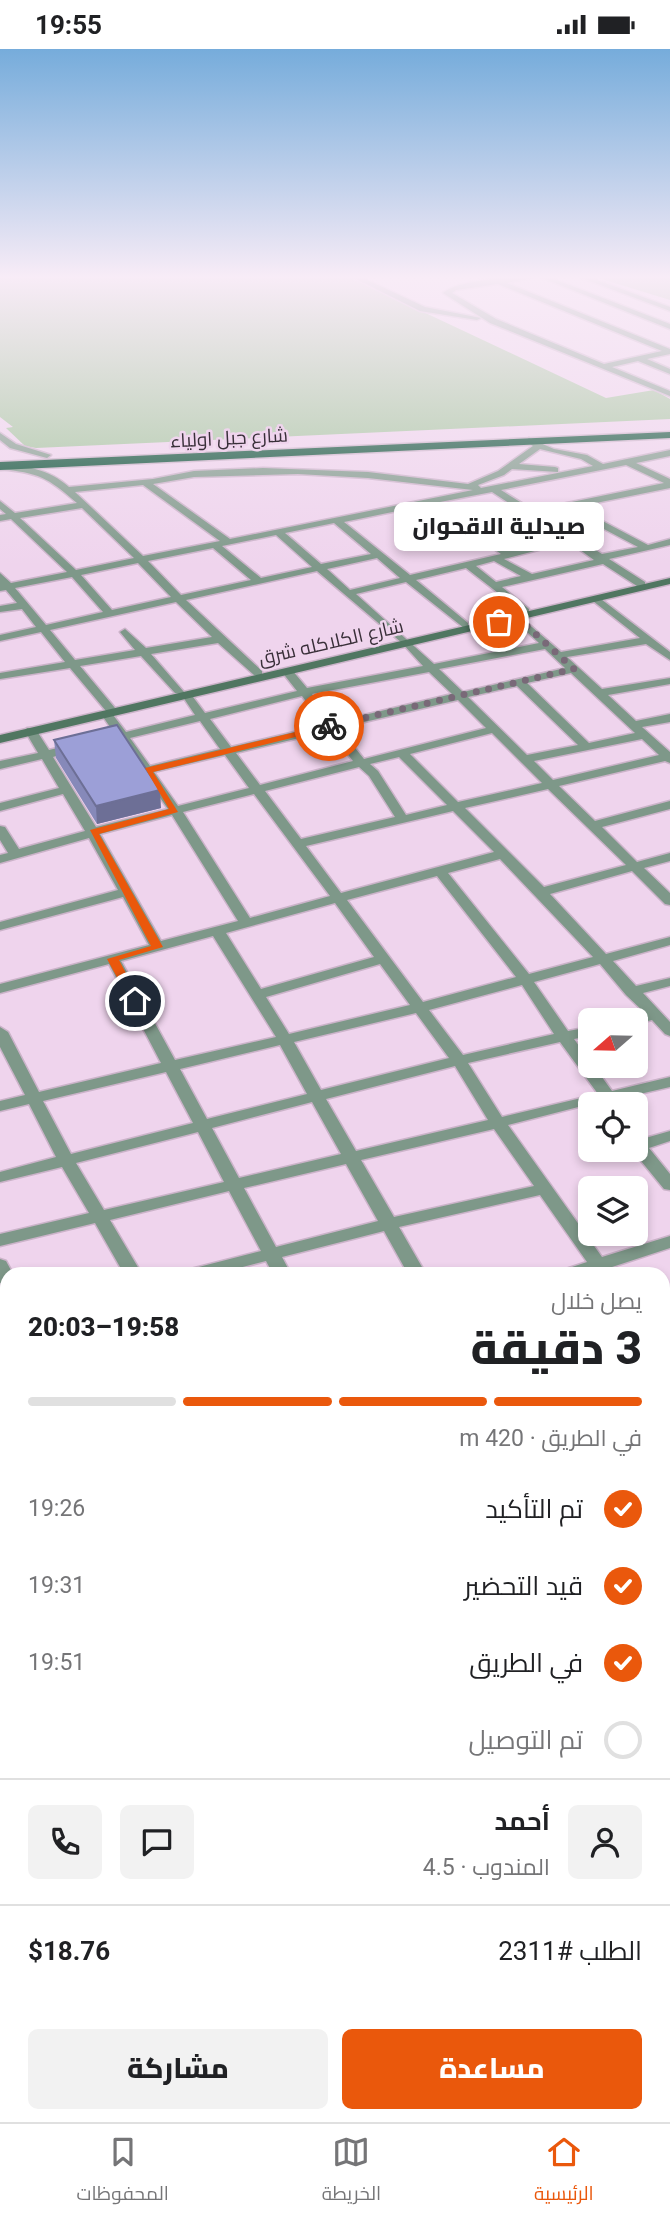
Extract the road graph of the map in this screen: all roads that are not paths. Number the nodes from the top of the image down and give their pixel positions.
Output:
1 (619, 374) edge
2 (670, 394) edge
3 (670, 427) edge
4 (586, 435) junction
5 (670, 435) edge
6 (0, 436) edge
7 (555, 436) junction
8 (534, 444) junction
9 (5, 452) edge
10 (670, 453) edge
11 (50, 459) junction
12 (628, 462) junction
13 (597, 465) junction
14 (509, 466) junction
15 (55, 479) junction
16 (146, 483) junction
17 (670, 484) edge
18 (471, 487) junction
19 (495, 489) junction
20 (67, 490) junction
21 (481, 493) junction
22 (434, 502) junction
23 (0, 504) edge
24 (84, 505) junction
25 (567, 506) junction
26 (531, 513) junction
27 (16, 516) junction
28 (0, 518) edge
29 (541, 519) junction
30 (336, 520) junction
31 (476, 532) junction
32 (279, 533) junction
33 (570, 539) junction
34 (670, 542) edge
35 (229, 543) junction
36 (216, 546) junction
37 (647, 548) junction
38 (378, 555) junction
39 (509, 555) junction
40 (495, 558) junction
41 (600, 559) junction
42 (142, 561) junction
43 (469, 565) junction
44 (320, 568) junction
45 (74, 573) junction
46 (0, 576) edge
47 (530, 577) junction
48 (410, 579) junction
49 (259, 581) junction
50 (669, 581) edge
51 (641, 584) junction
52 (495, 585) junction
53 (6, 587) edge
54 (349, 593) junction
55 (178, 599) junction
56 (597, 599) junction
57 (26, 605) junction
58 (0, 609) edge
59 (110, 614) junction
60 (522, 614) junction
61 (464, 625) junction
62 (44, 628) junction
63 (125, 632) dead end
64 (0, 638) edge
65 (220, 639) junction
66 (648, 640) junction
67 (404, 642) junction
68 (548, 645) junction
69 (144, 652) junction
70 (668, 652) edge
71 (560, 655) junction
72 (72, 664) junction
73 (430, 667) junction
74 (574, 669) junction
75 (288, 671) junction
76 (258, 673) junction
77 (0, 676) edge
78 (518, 681) junction
79 (670, 681) edge
80 (306, 692) junction
81 (183, 693) junction
82 (600, 693) junction
83 (458, 696) junction
84 (108, 711) junction
85 (201, 717) junction
86 (670, 718) edge
87 (333, 725) junction
88 (635, 725) junction
89 (494, 729) junction
90 (31, 731) junction
91 (0, 733) edge
92 (645, 735) junction
93 (124, 736) junction
94 (0, 739) edge
95 (587, 747) junction
96 (226, 751) junction
97 (402, 753) junction
98 (46, 754) junction
99 (669, 757) edge
100 (525, 759) junction
101 (362, 764) junction
102 (0, 765) edge
103 (148, 770) junction
104 (550, 785) junction
105 (68, 789) junction
106 (257, 790) junction
107 (455, 805) junction
108 (670, 806) edge
109 (0, 807) edge
110 (175, 810) junction
111 (401, 817) junction
112 (594, 825) junction
113 (0, 830) edge
114 (93, 832) junction
115 (298, 844) junction
116 (503, 854) junction
117 (16, 855) junction
118 (670, 857) edge
119 (0, 859) edge
120 (633, 866) junction
121 (440, 871) junction
122 (127, 892) junction
123 (541, 892) junction
124 (339, 899) junction
125 (670, 901) edge
126 (247, 924) junction
127 (0, 926) edge
128 (218, 932) junction
129 (670, 941) edge
130 (158, 947) junction
131 (113, 959) junction
132 (382, 959) junction
133 (603, 959) junction
134 (526, 980) junction
135 (670, 982) edge
136 (0, 989) edge
137 (631, 992) junction
138 (257, 995) junction
139 (418, 1008) junction
140 (654, 1015) junction
141 (648, 1016) edge
142 (670, 1031) edge
143 (0, 1032) edge
144 (578, 1034) edge
145 (563, 1037) junction
146 (284, 1038) junction
147 (459, 1060) junction
148 (170, 1065) junction
149 (670, 1082) edge
150 (605, 1092) edge
151 (639, 1092) edge
152 (316, 1097) junction
153 (32, 1098) junction
154 (0, 1106) edge
155 (578, 1108) edge
156 (499, 1124) junction
157 (203, 1126) junction
158 (670, 1136) edge
159 (648, 1141) edge
160 (648, 1158) edge
161 (66, 1160) junction
162 (350, 1160) junction
163 (0, 1177) edge
164 (234, 1185) junction
165 (670, 1185) edge
166 (544, 1189) junction
167 (100, 1219) junction
168 (388, 1224) junction
169 (0, 1240) edge
170 (670, 1242) edge
171 (270, 1253) junction
172 (129, 1267) edge
173 (219, 1267) edge
174 (278, 1267) edge
175 (413, 1267) edge
176 (600, 1267) edge
177 (606, 1267) edge

1 - 2 street
3 - 4 highway, شارع جبل اولياء
4 - 5 highway, شارع جبل اولياء
4 - 7 highway, شارع جبل اولياء
6 - 9 street
7 - 8 highway, شارع جبل اولياء
7 - 11 highway, شارع جبل اولياء
8 - 11 highway, شارع جبل اولياء
8 - 13 street
8 - 14 street
9 - 11 highway, شارع جبل اولياء
9 - 11 street
9 - 15 street
10 - 12 street
11 - 15 street
12 - 13 street
12 - 17 street
13 - 14 street
13 - 19 street
14 - 18 street
15 - 20 street
16 - 18 street
16 - 20 street
16 - 35 street
17 - 25 street
18 - 21 street
19 - 21 street
19 - 26 street
20 - 24 street
21 - 22 street
22 - 30 street
22 - 31 street
23 - 27 street
24 - 27 street
24 - 42 street
25 - 26 street
25 - 37 street
26 - 29 street
27 - 28 street
27 - 45 street
29 - 31 street
29 - 33 street
30 - 32 street
30 - 38 street
31 - 39 street
32 - 35 street
32 - 44 street
33 - 39 street
33 - 41 street
34 - 37 street
35 - 36 street
36 - 42 street
36 - 49 street
37 - 41 street
38 - 44 street
38 - 48 street
39 - 40 street
40 - 43 street
40 - 47 street
41 - 47 street
41 - 51 street
42 - 45 street
42 - 55 street
43 - 48 street
43 - 52 street
44 - 49 street
44 - 54 street
45 - 53 street
45 - 59 street
46 - 53 street
47 - 52 street
48 - 54 street
48 - 61 street
49 - 55 street
50 - 51 street, شارع الكلاكله شرق
50 - 56 street, شارع الكلاكله شرق
51 - 60 street, شارع الكلاكله شرق
52 - 60 street
53 - 57 street
54 - 67 street
55 - 59 street
55 - 65 street
56 - 60 street, شارع الكلاكله شرق
56 - 66 street
57 - 58 street
57 - 62 street
59 - 62 street
60 - 61 street, شارع الكلاكله شرق
60 - 67 street, شارع الكلاكله شرق
60 - 68 street
61 - 67 street, شارع الكلاكله شرق
62 - 64 street
62 - 72 street
63 - 69 street
65 - 69 street
65 - 76 street
66 - 70 street
66 - 71 street
67 - 73 street
67 - 75 street, شارع الكلاكله شرق
67 - 76 street, شارع الكلاكله شرق
68 - 71 street
68 - 73 street
69 - 72 street
69 - 81 street
71 - 74 street
72 - 77 street
72 - 84 street
73 - 80 street
73 - 83 street
74 - 78 street
74 - 82 street
75 - 80 street
75 - 81 street, شارع الكلاكله شرق
76 - 81 street, شارع الكلاكله شرق
78 - 83 street
78 - 95 street
79 - 82 street
80 - 85 street
80 - 87 street
81 - 84 street, شارع الكلاكله شرق
81 - 85 street
82 - 88 street
83 - 87 street
83 - 89 street
84 - 90 street, شارع الكلاكله شرق
84 - 91 street, شارع الكلاكله شرق
84 - 93 street
85 - 93 street
85 - 96 street
86 - 88 street
87 - 96 street
87 - 101 street
88 - 92 street
89 - 97 street
89 - 100 street
90 - 94 street, شارع الكلاكله شرق
90 - 98 street
92 - 95 street
92 - 99 street
93 - 98 street
93 - 103 street
95 - 100 street
96 - 103 street
96 - 106 street
97 - 101 street
97 - 107 street
98 - 102 street
98 - 105 street
99 - 104 street
100 - 104 street
101 - 106 street
101 - 111 street
103 - 110 street
104 - 107 street
104 - 112 street
105 - 109 street
105 - 114 street
106 - 110 street
106 - 115 street
107 - 111 street
107 - 116 street
108 - 112 street
110 - 114 street
110 - 126 street
111 - 115 street
112 - 120 street
113 - 117 street
114 - 117 street
114 - 122 street
115 - 124 street
116 - 121 street
116 - 123 street
117 - 119 street
118 - 120 street
120 - 123 street
120 - 125 street
121 - 124 street
121 - 134 street
122 - 127 street
122 - 130 street
123 - 133 street
124 - 126 street
124 - 132 street
126 - 128 street
128 - 130 street
128 - 138 street
129 - 133 street
130 - 131 street
131 - 136 street
131 - 148 street
132 - 138 street
132 - 139 street
133 - 134 street
133 - 137 street
134 - 139 street
134 - 145 street
135 - 137 street
137 - 140 street
138 - 146 street
139 - 146 street
139 - 147 street
140 - 141 street
140 - 142 street
143 - 153 street
144 - 145 street
145 - 147 street
145 - 150 street
146 - 148 street
146 - 152 street
147 - 152 street
147 - 156 street
148 - 153 street
148 - 157 street
149 - 151 street
152 - 157 street
152 - 162 street
153 - 154 street
153 - 161 street
155 - 156 street
156 - 162 street
156 - 166 street
157 - 161 street
157 - 164 street
158 - 159 street
160 - 165 street
161 - 163 street
161 - 167 street
162 - 164 street
162 - 168 street
164 - 167 street
164 - 171 street
166 - 168 street
166 - 176 street
167 - 169 street
167 - 172 street
168 - 171 street
168 - 175 street
170 - 177 street
171 - 173 street
171 - 174 street

